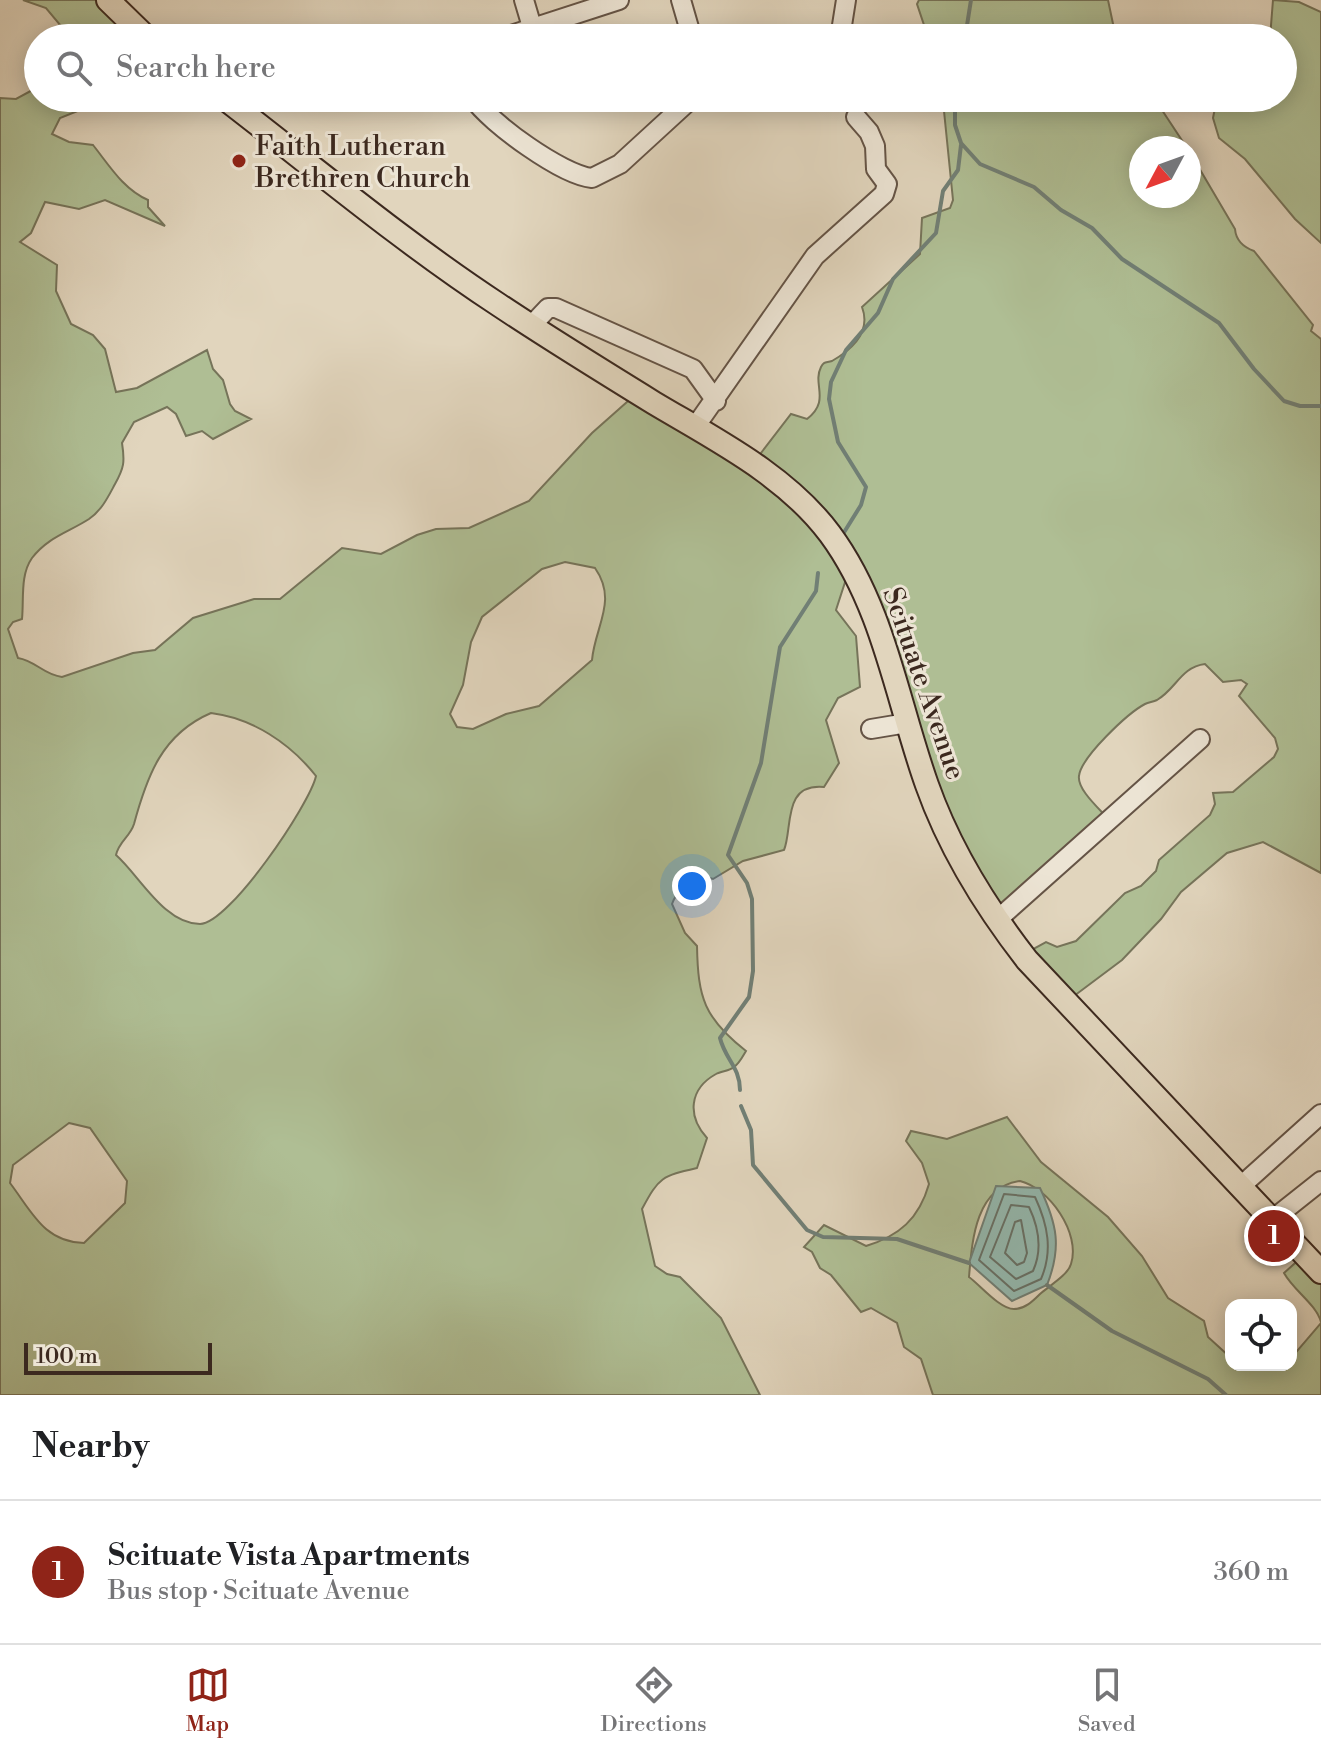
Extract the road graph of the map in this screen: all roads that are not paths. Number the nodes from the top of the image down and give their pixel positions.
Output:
1 (108, 0) edge
2 (524, 0) edge
3 (619, 0) edge
4 (681, 0) edge
5 (846, 0) edge
6 (133, 24) edge
7 (531, 24) edge
8 (542, 24) edge
9 (688, 24) edge
10 (842, 24) edge
11 (242, 112) edge
12 (485, 112) edge
13 (677, 112) edge
14 (856, 117) dead end
15 (531, 326) junction
16 (716, 401) junction
17 (695, 427) junction
18 (907, 723) junction
19 (871, 729) dead end
20 (1200, 739) dead end
21 (997, 920) junction
22 (1321, 1114) edge
23 (1321, 1181) edge
24 (1241, 1186) junction
25 (1272, 1220) junction
26 (1321, 1272) edge

1 - 6 main road
2 - 7 street
3 - 8 street
4 - 9 street
5 - 10 street
11 - 15 main road, Scituate Avenue
12 - 13 street
14 - 16 street
15 - 16 street
15 - 17 main road, Scituate Avenue
16 - 17 street
17 - 18 main road, Scituate Avenue
18 - 19 street
18 - 21 main road, Scituate Avenue
20 - 21 street
21 - 24 main road, Scituate Avenue
22 - 24 street
23 - 25 street
24 - 25 main road, Scituate Avenue
25 - 26 main road, Scituate Avenue

